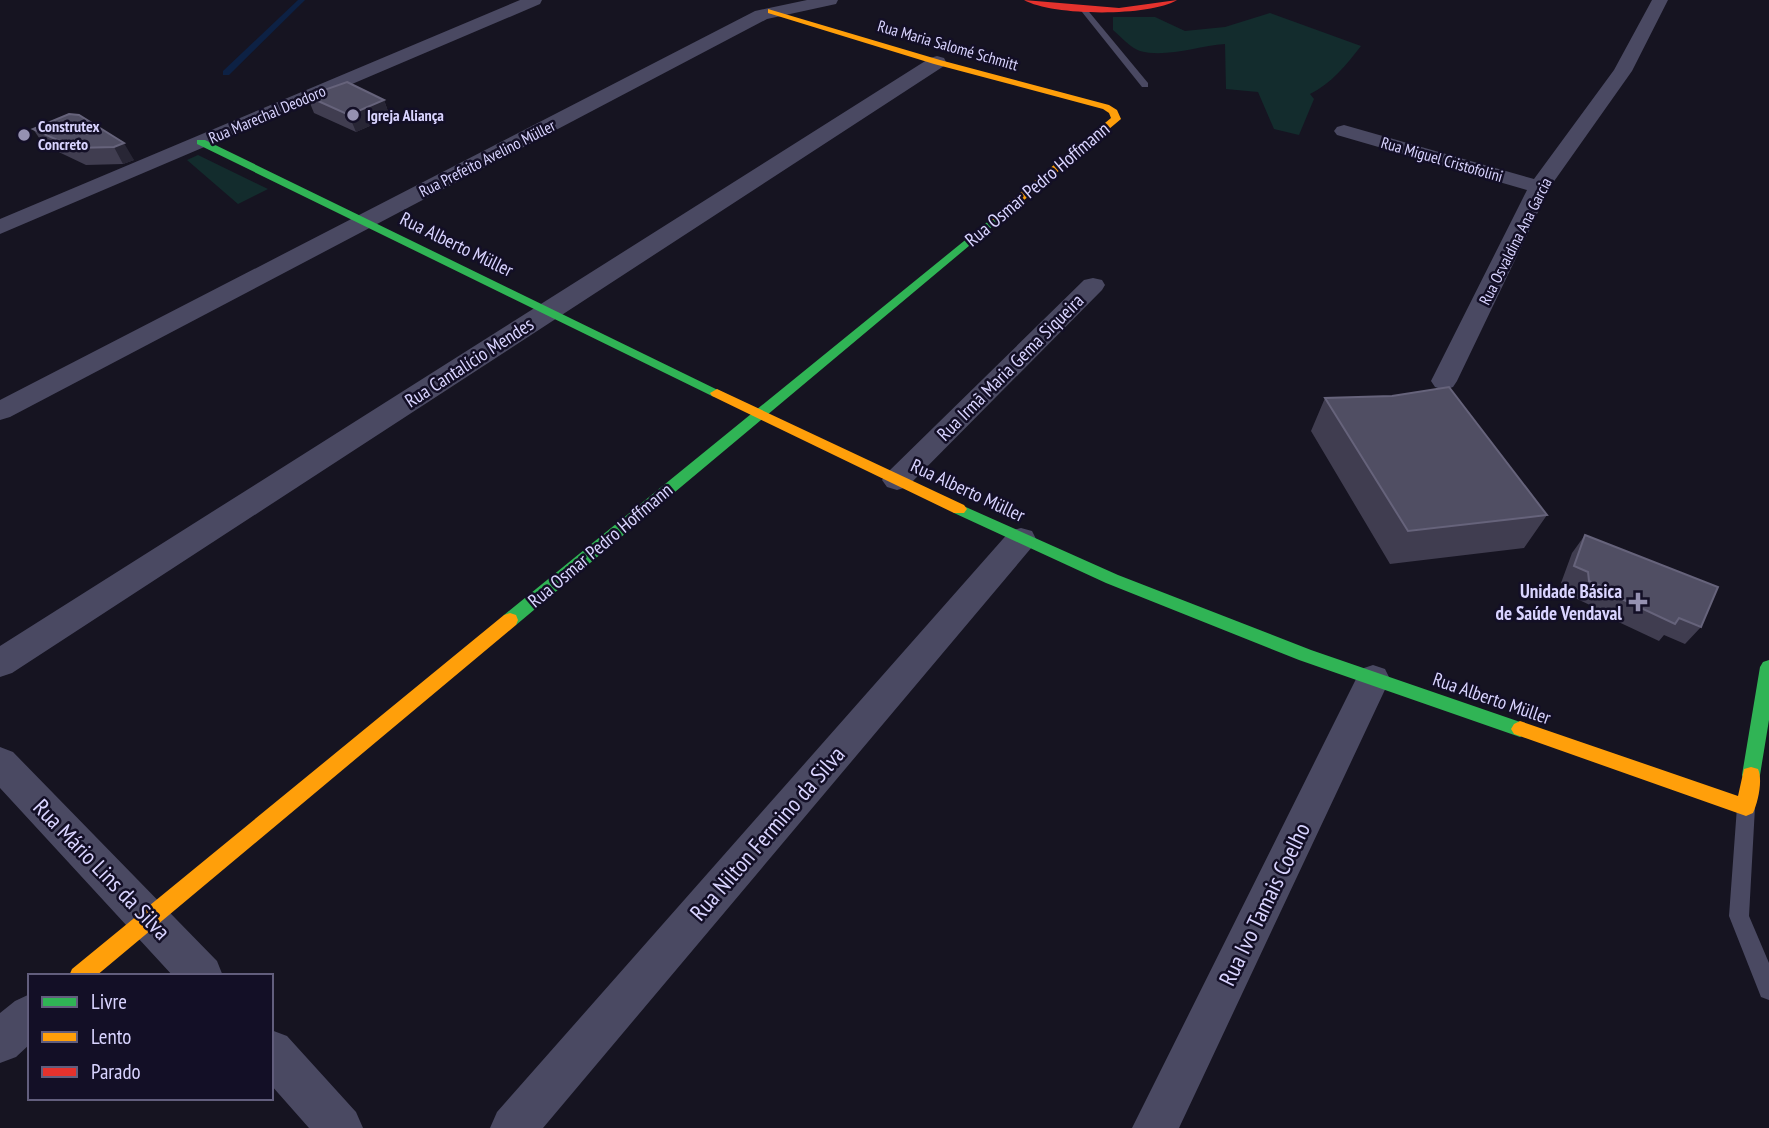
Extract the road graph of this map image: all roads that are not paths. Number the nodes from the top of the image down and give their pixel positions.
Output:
1 (534, 0) edge
2 (830, 0) edge
3 (1028, 0) edge
4 (1173, 0) edge
5 (1660, 0) edge
6 (1085, 10) junction
7 (771, 11) junction
8 (937, 62) junction
9 (1145, 85) dead end
10 (1114, 112) joint
11 (1344, 131) dead end
12 (201, 142) junction
13 (1539, 187) junction
14 (364, 222) junction
15 (0, 227) edge
16 (1093, 285) dead end
17 (549, 311) junction
18 (1444, 381) dead end
19 (0, 411) edge
20 (760, 413) junction
21 (897, 480) junction
22 (1021, 539) junction
23 (0, 663) edge
24 (1769, 667) edge
25 (1373, 679) junction
26 (0, 763) edge
27 (1745, 807) junction
28 (149, 918) junction
29 (81, 974) edge
30 (200, 974) edge
31 (1769, 989) edge
32 (28, 1018) edge
33 (0, 1041) edge
34 (273, 1054) edge
35 (340, 1128) edge
36 (513, 1128) edge
37 (1155, 1128) edge

1 - 12 street, Rua Marechal Deodoro
2 - 7 street, Rua Prefeito Avelino Müller
3 - 6 street
4 - 6 street
5 - 13 street, Rua Osvaldina Ana Garcia
6 - 9 lane
7 - 8 street, Rua Maria Salomé Schmitt
7 - 14 street, Rua Prefeito Avelino Müller
8 - 10 street, Rua Maria Salomé Schmitt
8 - 17 street, Rua Cantalício Mendes
10 - 20 street, Rua Osmar Pedro Hoffmann
11 - 13 street, Rua Miguel Cristofolini
12 - 14 street, Rua Alberto Müller
12 - 15 street, Rua Marechal Deodoro
13 - 18 street, Rua Osvaldina Ana Garcia
14 - 17 street, Rua Alberto Müller
14 - 19 street, Rua Prefeito Avelino Müller
16 - 21 street, Rua Irmã Maria Gema Siqueira
17 - 20 street, Rua Alberto Müller
17 - 23 street, Rua Cantalício Mendes
20 - 21 street, Rua Alberto Müller
20 - 28 street, Rua Osmar Pedro Hoffmann
21 - 22 street, Rua Alberto Müller
22 - 25 street, Rua Alberto Müller
22 - 36 street, Rua Nilton Fermino da Silva
24 - 27 street
25 - 27 street, Rua Alberto Müller
25 - 37 street, Rua Ivo Tamais Coelho
26 - 28 street, Rua Mário Lins da Silva
27 - 31 lane
28 - 29 street, Rua Osmar Pedro Hoffmann
28 - 30 street, Rua Mário Lins da Silva
32 - 33 street
34 - 35 street

